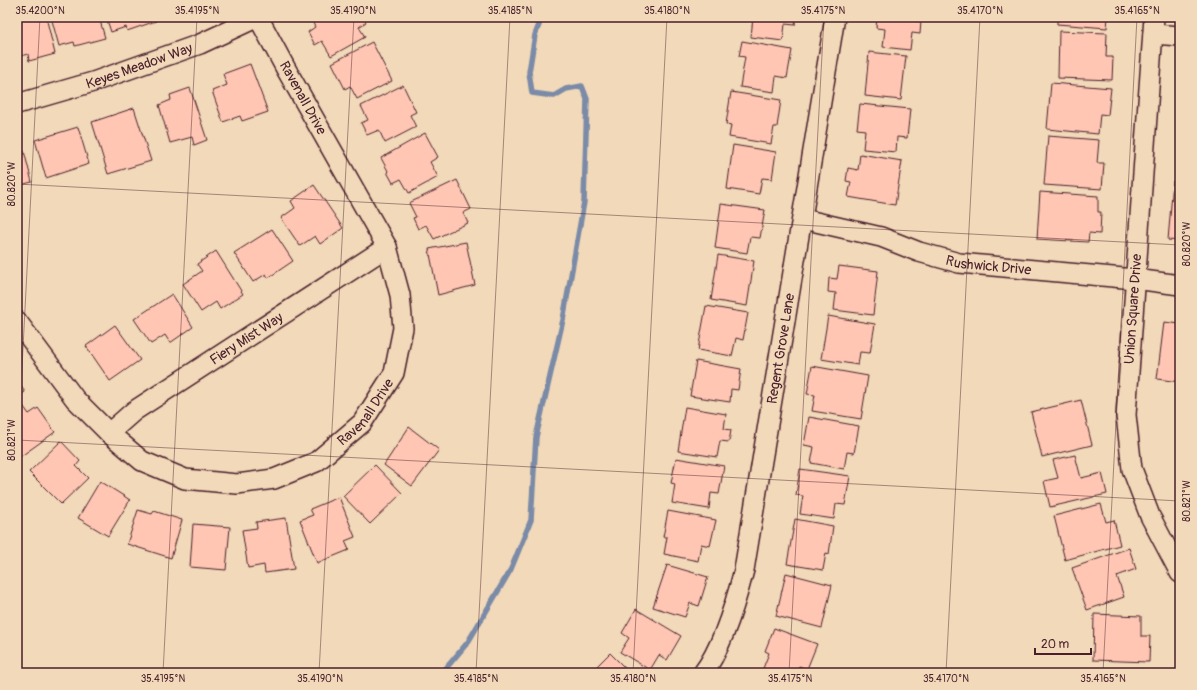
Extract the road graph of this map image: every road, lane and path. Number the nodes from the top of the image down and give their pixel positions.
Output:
1 (258, 17) edge
2 (835, 17) edge
3 (1154, 26) edge
4 (1180, 36) edge
5 (17, 104) edge
6 (803, 219) junction
7 (387, 247) junction
8 (1135, 279) junction
9 (1180, 285) edge
10 (17, 321) edge
11 (109, 433) junction
12 (1180, 573) edge
13 (703, 673) edge

1 - 5 street, Keyes Meadow Way
1 - 7 street, Ravenall Drive
2 - 6 street, Regent Grove Lane
3 - 4 street, Union Square Drive
3 - 8 street, Union Square Drive
6 - 8 street, Rushwick Drive
6 - 13 street, Regent Grove Lane
7 - 11 street, Fiery Mist Way
7 - 11 street, Ravenall Drive
8 - 9 street, Rushwick Drive
8 - 12 street, Union Square Drive
10 - 11 street, Ravenall Drive

